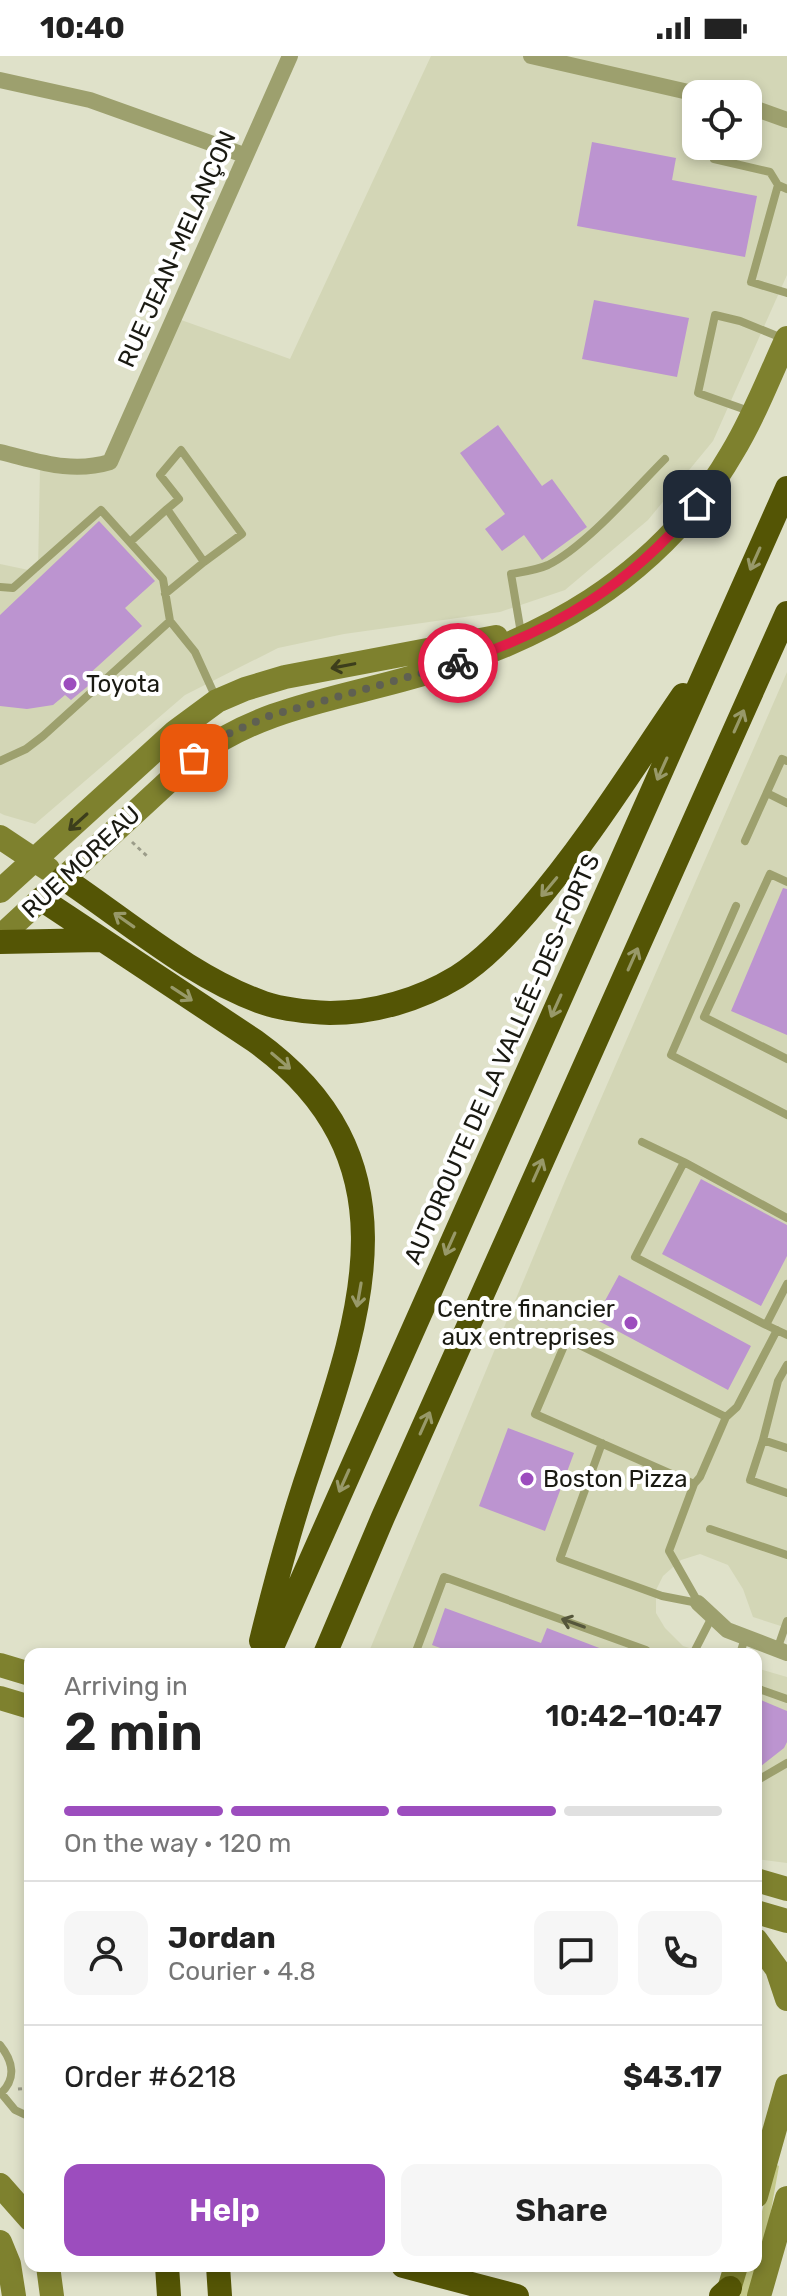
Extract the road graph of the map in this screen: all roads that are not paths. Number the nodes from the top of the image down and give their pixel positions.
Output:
1 (290, 56) edge
2 (531, 56) edge
3 (0, 80) edge
4 (682, 91) edge
5 (762, 111) edge
6 (787, 120) edge
7 (244, 155) junction
8 (718, 160) edge
9 (782, 187) edge
10 (787, 293) edge
11 (787, 339) edge
12 (753, 413) junction
13 (0, 452) edge
14 (665, 459) dead end
15 (787, 488) edge
16 (167, 509) junction
17 (130, 542) junction
18 (204, 562) junction
19 (0, 587) edge
20 (165, 594) junction
21 (787, 613) edge
22 (170, 621) junction
23 (521, 635) junction
24 (717, 647) junction
25 (217, 701) junction
26 (0, 761) edge
27 (787, 761) edge
28 (767, 793) junction
29 (787, 803) edge
30 (0, 837) edge
31 (745, 841) dead end
32 (35, 860) junction
33 (63, 878) junction
34 (4, 880) edge
35 (787, 882) edge
36 (41, 899) junction
37 (736, 906) dead end
38 (0, 939) edge
39 (100, 940) junction
40 (787, 1059) edge
41 (787, 1115) edge
42 (642, 1142) dead end
43 (684, 1162) junction
44 (787, 1218) edge
45 (787, 1284) edge
46 (766, 1325) junction
47 (777, 1330) junction
48 (787, 1335) edge
49 (787, 1365) edge
50 (726, 1417) junction
51 (763, 1440) junction
52 (602, 1443) junction
53 (787, 1448) edge
54 (694, 1484) junction
55 (787, 1493) edge
56 (710, 1529) dead end
57 (787, 1555) edge
58 (698, 1603) junction
59 (712, 1617) junction
60 (787, 1621) edge
61 (742, 1646) edge
62 (259, 1648) edge
63 (272, 1648) edge
64 (328, 1648) edge
65 (417, 1648) edge
66 (640, 1648) edge
67 (696, 1648) edge
68 (762, 1648) edge
69 (782, 1651) edge
70 (0, 1665) edge
71 (24, 1672) edge
72 (762, 1690) edge
73 (0, 1698) edge
74 (787, 1699) edge
75 (24, 1705) edge
76 (787, 1763) edge
77 (762, 1778) edge
78 (762, 1882) edge
79 (787, 1889) edge
80 (762, 1914) edge
81 (787, 1921) edge
82 (762, 1948) edge
83 (787, 1999) edge
84 (0, 2045) edge
85 (787, 2086) edge
86 (0, 2094) edge
87 (24, 2114) edge
88 (762, 2175) edge
89 (0, 2185) edge
90 (787, 2198) edge
91 (24, 2212) edge
92 (0, 2242) edge
93 (49, 2272) edge
94 (167, 2272) edge
95 (218, 2272) edge
96 (426, 2272) edge
97 (14, 2296) edge
98 (52, 2296) edge
99 (169, 2296) edge
100 (220, 2296) edge
101 (517, 2296) edge
102 (759, 2296) edge

1 - 7 street, RUE JEAN-MELANÇON
2 - 4 street
3 - 7 street
5 - 6 street
7 - 13 street, RUE JEAN-MELANÇON
8 - 9 lane
9 - 10 lane
11 - 12 street, RUE MOREAU
11 - 12 lane
12 - 23 street, RUE MOREAU
14 - 23 lane
15 -> 24 highway, AUTOROUTE DE LA VALLÉE-DES-FORTS
16 - 17 lane
16 - 18 lane
16 - 18 lane
17 - 19 lane
17 - 20 lane
18 - 20 lane
20 - 22 lane
64 -> 21 highway
22 - 25 lane
22 - 26 lane
23 -> 25 street, RUE MOREAU
23 - 33 street, RUE MOREAU
24 -> 33 highway
24 -> 63 highway, AUTOROUTE DE LA VALLÉE-DES-FORTS
25 -> 32 street, RUE MOREAU
27 - 28 lane
28 - 29 lane
28 - 31 lane
30 - 32 street
32 - 33 street
32 - 34 street, RUE MOREAU
33 - 36 street, RUE MOREAU
34 - 36 street
35 - 40 lane
36 - 38 street, RUE MOREAU
36 - 39 highway
37 - 41 lane
38 - 39 highway
39 -> 62 highway
42 - 43 lane
43 - 44 lane
43 - 46 lane
45 - 46 lane
46 - 47 lane
47 - 48 lane
47 - 50 lane
49 - 51 lane
50 - 52 lane
50 - 54 lane
51 - 53 lane
51 - 55 lane
52 - 54 lane
52 - 58 lane
54 - 58 lane
56 - 57 lane
58 - 59 street
59 - 61 street
59 - 67 lane
60 - 69 lane
66 -> 65 lane
68 - 69 street
70 - 71 street
72 - 74 lane
73 - 75 street
76 - 77 lane
78 - 79 street
80 - 81 street
82 - 83 street
84 - 86 lane
85 - 88 street
86 - 87 lane
89 - 91 street
90 - 102 street
92 - 97 street
93 - 98 street
94 - 99 highway
95 - 100 highway
96 - 101 highway

